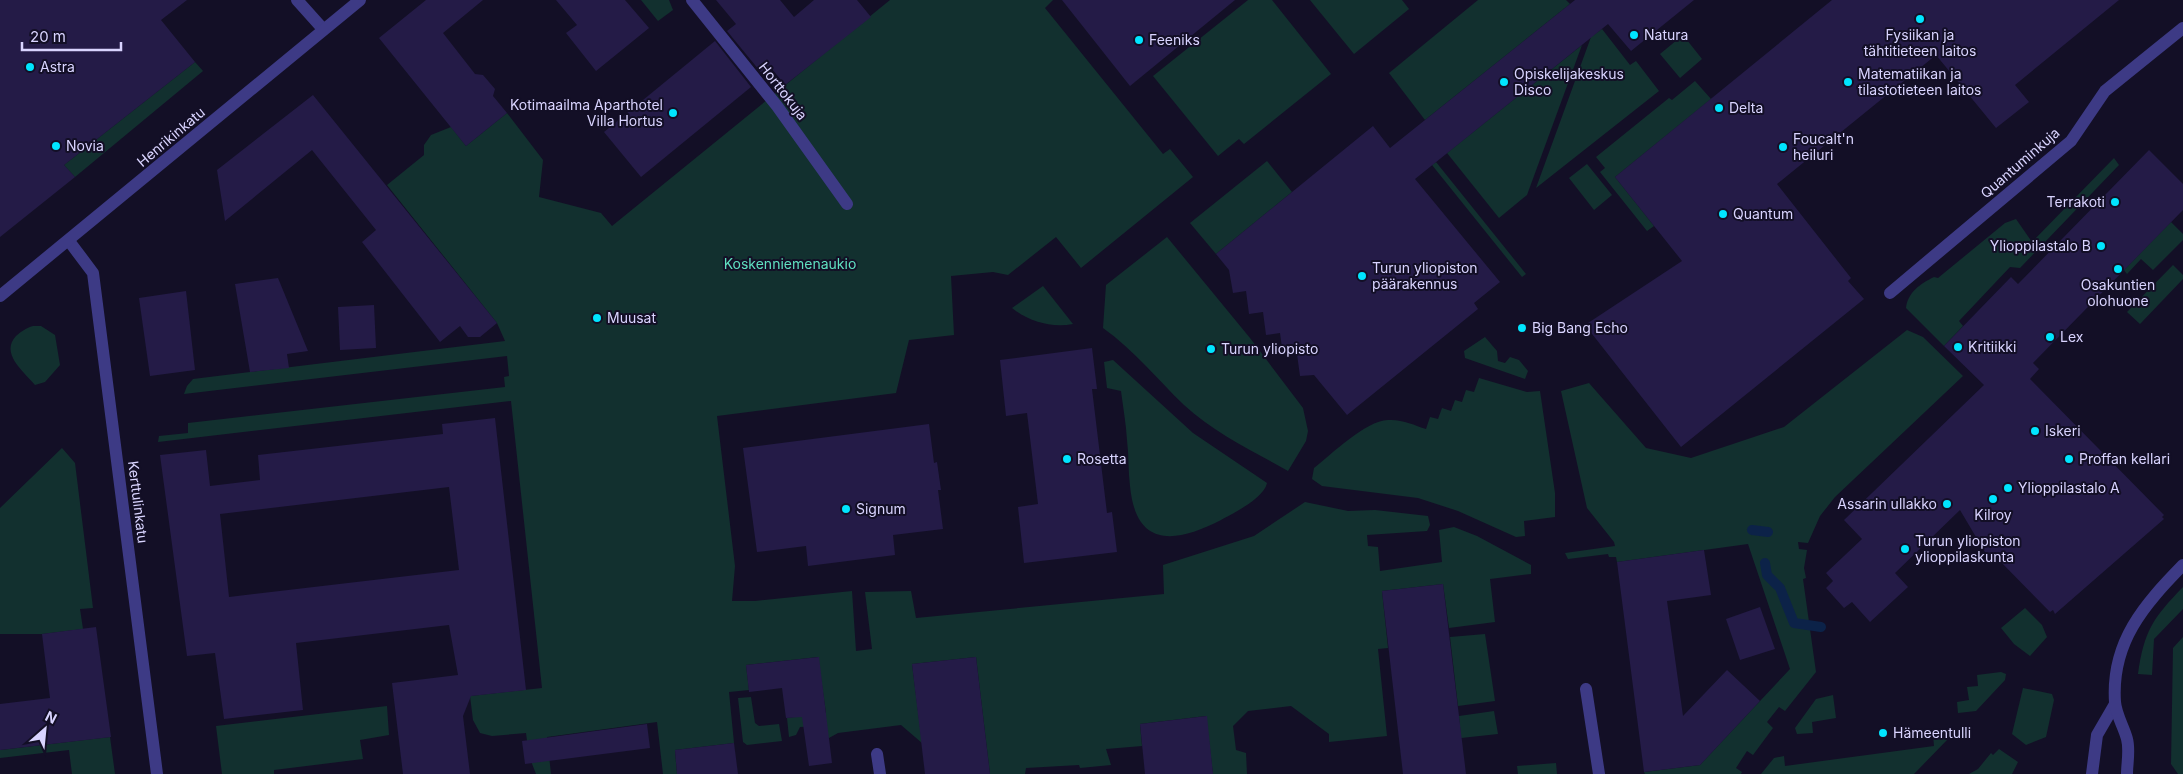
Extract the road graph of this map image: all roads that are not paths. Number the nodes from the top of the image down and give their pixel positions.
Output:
1 (297, 0) edge
2 (360, 0) edge
3 (692, 0) edge
4 (2183, 28) edge
5 (323, 30) junction
6 (847, 204) dead end
7 (69, 241) junction
8 (1890, 293) dead end
9 (0, 296) edge
10 (2183, 565) edge
11 (1586, 689) dead end
12 (2115, 704) junction
13 (877, 754) dead end
14 (157, 774) edge
15 (880, 774) edge
16 (1599, 774) edge
17 (2092, 774) edge
18 (2127, 774) edge

1 - 5 street
2 - 5 street, Henrikinkatu
3 - 6 street, Horttokuja
4 - 8 street, Quantuminkuja
5 - 7 street, Henrikinkatu
7 - 9 street, Henrikinkatu
7 - 14 street, Kerttulinkatu
10 - 12 street
11 - 16 street
12 - 17 street
12 - 18 street
13 - 15 street

